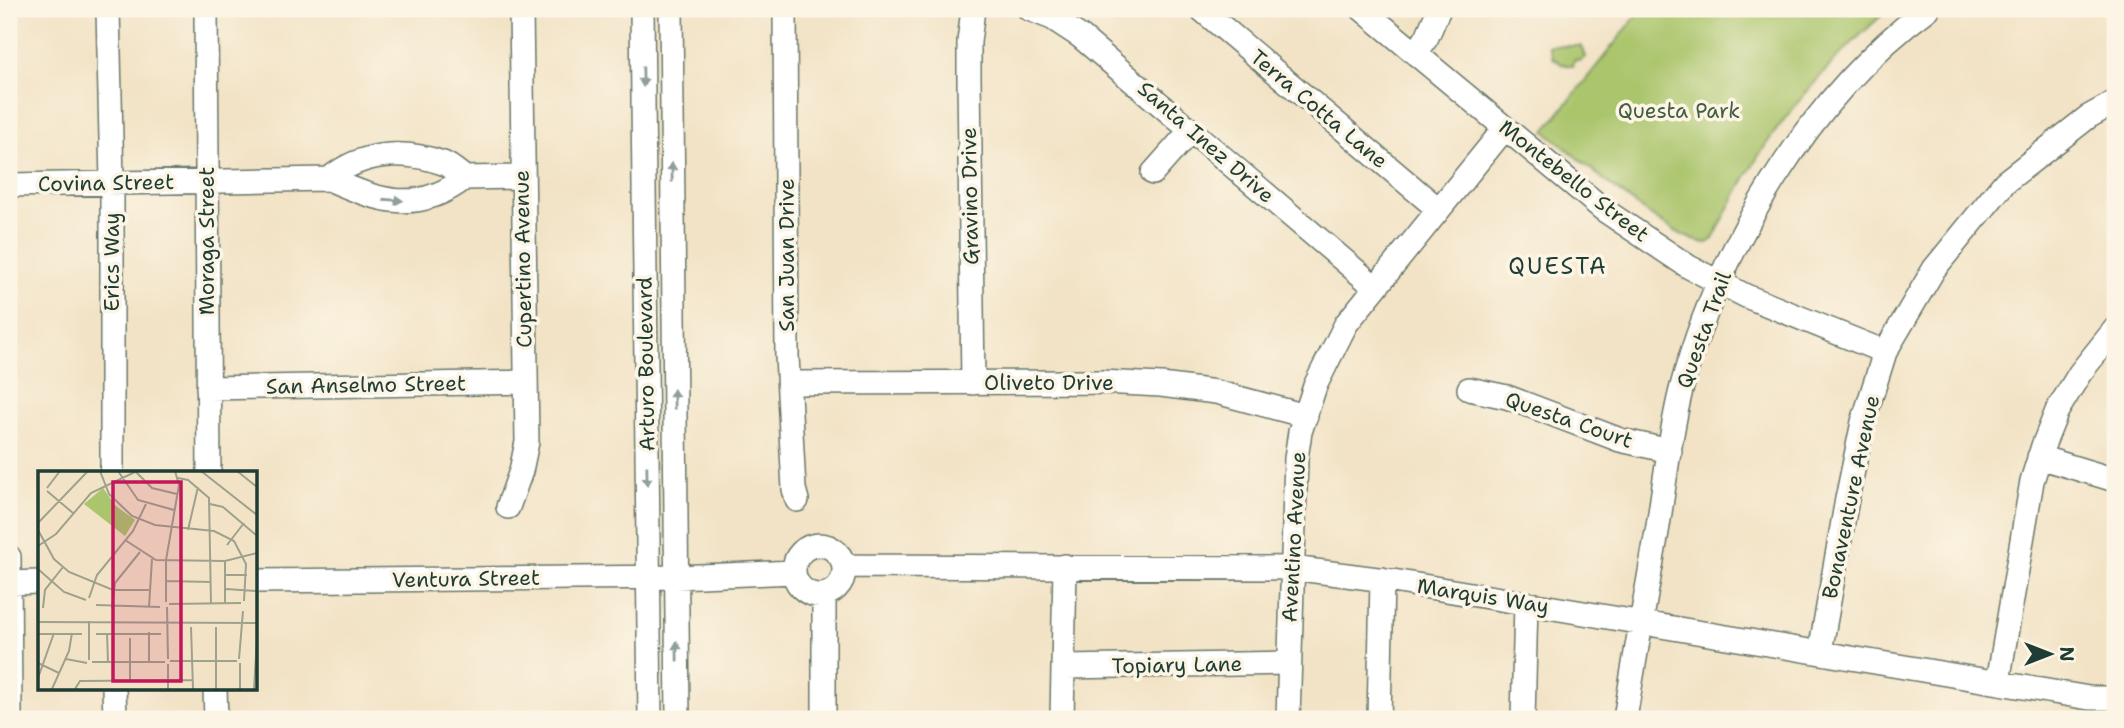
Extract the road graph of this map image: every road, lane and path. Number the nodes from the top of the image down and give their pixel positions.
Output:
1 (108, 9) edge
2 (206, 9) edge
3 (521, 9) edge
4 (642, 9) edge
5 (671, 9) edge
6 (785, 9) edge
7 (973, 9) edge
8 (1029, 9) edge
9 (1201, 9) edge
10 (1362, 9) edge
11 (1439, 9) edge
12 (1928, 9) edge
13 (1416, 54) junction
14 (2115, 102) edge
15 (1505, 128) junction
16 (1191, 130) junction
17 (1153, 173) dead end
18 (523, 177) junction
19 (465, 178) junction
20 (329, 179) junction
21 (207, 181) junction
22 (111, 182) junction
23 (9, 185) edge
24 (1438, 209) junction
25 (1719, 282) junction
26 (1375, 287) junction
27 (2115, 329) edge
28 (1885, 352) junction
29 (525, 382) junction
30 (789, 383) junction
31 (973, 383) junction
32 (208, 388) junction
33 (1469, 389) dead end
34 (1306, 416) junction
35 (1670, 451) junction
36 (2039, 457) junction
37 (112, 471) edge
38 (209, 471) edge
39 (2115, 481) edge
40 (797, 500) dead end
41 (508, 507) dead end
42 (9, 557) edge
43 (845, 566) junction
44 (1065, 566) junction
45 (1292, 568) junction
46 (794, 572) junction
47 (649, 576) junction
48 (676, 577) junction
49 (1382, 579) junction
50 (257, 581) edge
51 (38, 582) edge
52 (9, 583) edge
53 (824, 595) junction
54 (1526, 603) junction
55 (1641, 622) junction
56 (1820, 652) junction
57 (1289, 663) junction
58 (1065, 667) junction
59 (1998, 682) junction
60 (114, 690) edge
61 (215, 690) edge
62 (2115, 698) edge
63 (10, 719) edge
64 (115, 719) edge
65 (216, 719) edge
66 (650, 719) edge
67 (678, 719) edge
68 (824, 719) edge
69 (1062, 719) edge
70 (1288, 719) edge
71 (1379, 719) edge
72 (1523, 719) edge
73 (1625, 719) edge

1 - 22 street, Erics Way
2 - 21 street, Moraga Street
3 - 18 street, Cupertino Avenue
4 -> 47 street, Arturo Boulevard
48 -> 5 street, Arturo Boulevard
6 - 30 street, San Juan Drive
7 - 31 street, Gravino Drive
8 - 16 street, Santa Inez Drive
9 - 24 street, Terra Cotta Lane
10 - 13 street, Montebello Street
11 - 13 street
12 - 25 street, Questa Trail
13 - 15 street, Montebello Street
14 - 28 street, Bonaventure Avenue
15 - 24 street, Aventino Avenue
15 - 25 street, Montebello Street
16 - 17 street
16 - 26 street, Santa Inez Drive
18 - 19 street, Covina Street
18 - 29 street, Cupertino Avenue
20 -> 19 street, Covina Street
19 - 20 street, Covina Street
20 - 21 street, Covina Street
21 - 22 street, Covina Street
21 - 32 street, Moraga Street
22 - 23 street, Covina Street
22 - 37 street, Erics Way
24 - 26 street, Aventino Avenue
25 - 28 street, Montebello Street
25 - 35 street, Questa Trail
26 - 34 street, Aventino Avenue
27 - 36 street
28 - 56 street, Bonaventure Avenue
29 - 32 street, San Anselmo Street
29 - 41 street, Cupertino Avenue
30 - 31 street, Oliveto Drive
30 - 40 street, San Juan Drive
31 - 34 street, Oliveto Drive
32 - 38 street, Moraga Street
33 - 35 street, Questa Court
34 - 45 street, Aventino Avenue
35 - 55 street, Questa Trail
36 - 39 street
36 - 59 street
42 - 52 street
43 - 44 street, Marquis Way
43 - 46 street
43 - 53 street
44 - 45 street, Marquis Way
44 - 58 street
45 - 49 street, Marquis Way
45 - 57 street, Aventino Avenue
46 - 48 street
46 - 53 street
47 - 48 street, Ventura Street
47 - 50 street, Ventura Street
47 - 66 street, Arturo Boulevard
67 -> 48 street, Arturo Boulevard
49 - 54 street, Marquis Way
49 - 71 street
51 - 52 street
52 - 63 street
53 - 68 street
54 - 55 street, Marquis Way
54 - 72 street
55 - 56 street, Marquis Way
55 - 73 street, Questa Trail
56 - 59 street, Marquis Way
57 - 58 street, Topiary Lane
57 - 70 street, Aventino Avenue
58 - 69 street
59 - 62 street, Marquis Way
60 - 64 street
61 - 65 street

